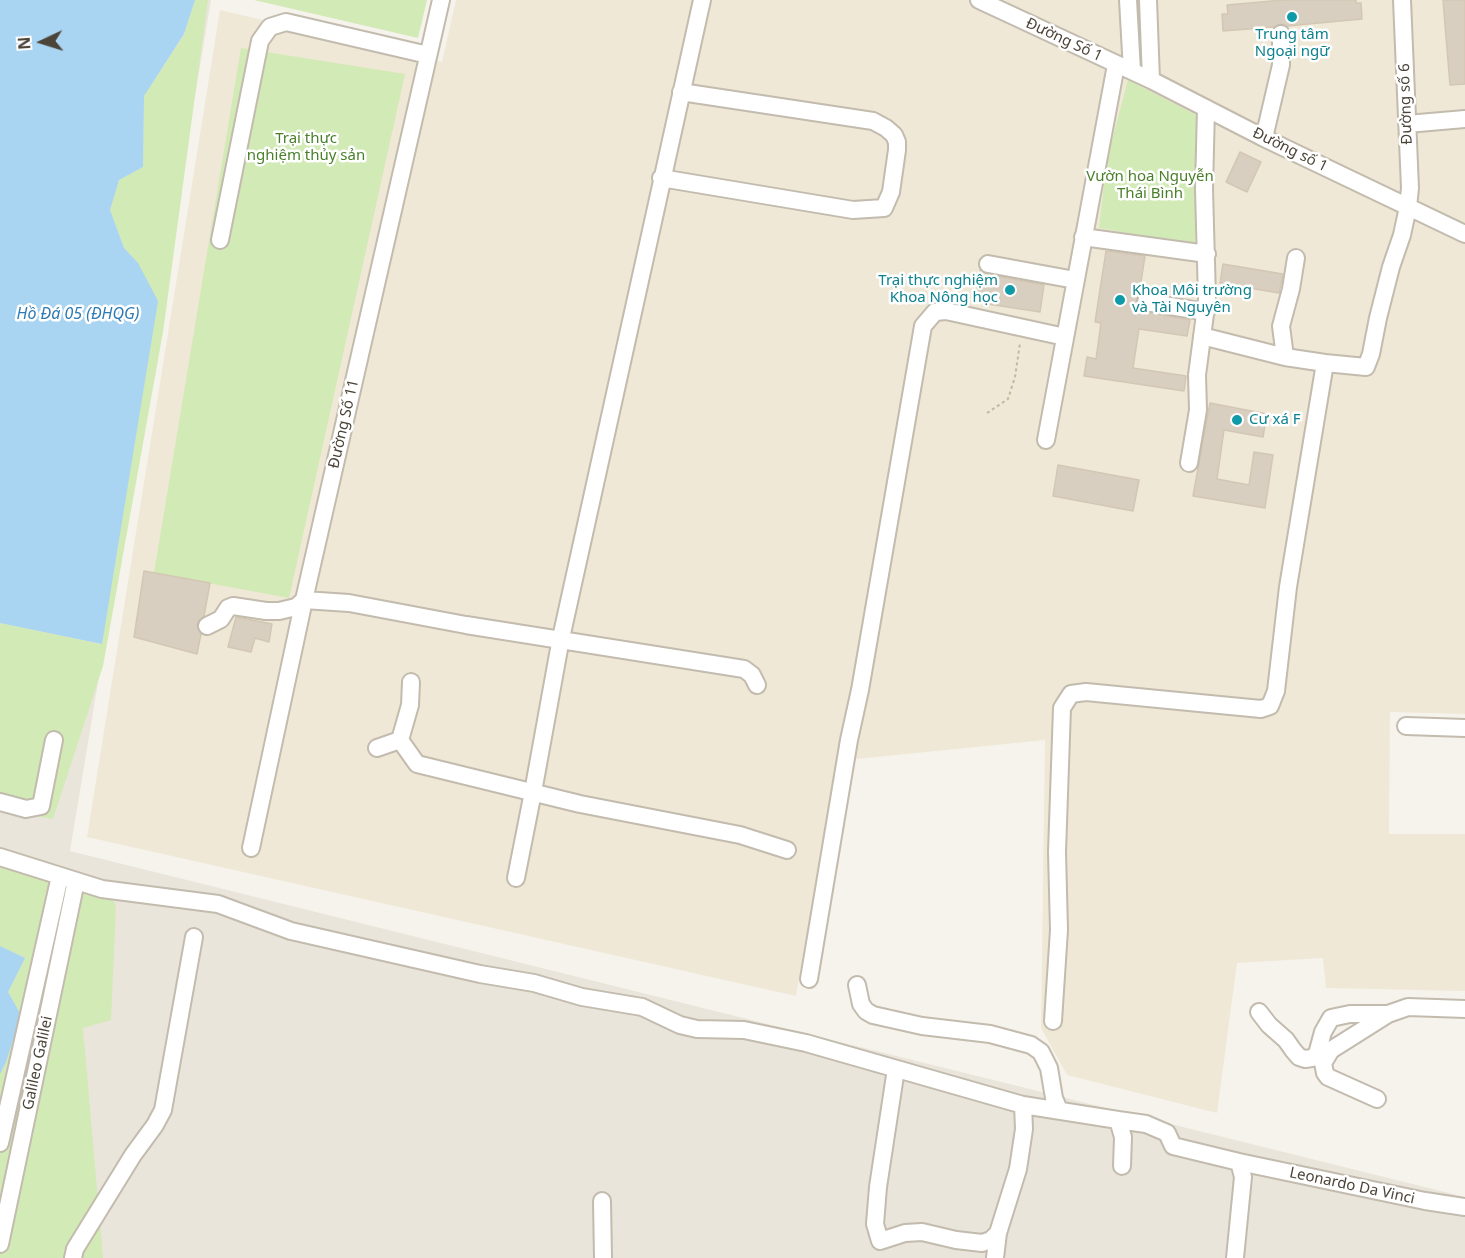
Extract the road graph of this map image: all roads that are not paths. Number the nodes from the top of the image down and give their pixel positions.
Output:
1 (441, 0) edge
2 (702, 0) edge
3 (979, 0) edge
4 (1128, 0) edge
5 (1148, 0) edge
6 (1402, 0) edge
7 (1281, 34) dead end
8 (428, 55) junction
9 (1116, 65) junction
10 (1132, 71) junction
11 (1151, 80) junction
12 (681, 92) junction
13 (1206, 108) junction
14 (1465, 119) edge
15 (1407, 124) junction
16 (1264, 138) junction
17 (661, 178) junction
18 (1408, 207) junction
19 (1465, 234) edge
20 (1083, 237) junction
21 (220, 240) dead end
22 (1207, 254) junction
23 (1296, 258) dead end
24 (988, 264) dead end
25 (1075, 280) junction
26 (1146, 302) dead end
27 (1206, 312) junction
28 (1202, 336) junction
29 (1065, 337) junction
30 (1285, 357) junction
31 (1325, 363) junction
32 (1046, 440) dead end
33 (1189, 463) dead end
34 (304, 600) junction
35 (207, 626) dead end
36 (561, 638) junction
37 (411, 682) dead end
38 (757, 685) dead end
39 (1406, 726) dead end
40 (1465, 728) edge
41 (54, 740) dead end
42 (400, 740) junction
43 (377, 748) dead end
44 (534, 792) junction
45 (0, 802) edge
46 (251, 848) dead end
47 (788, 850) dead end
48 (0, 857) edge
49 (516, 878) dead end
50 (68, 879) junction
51 (194, 937) dead end
52 (809, 979) dead end
53 (857, 984) dead end
54 (1465, 1009) edge
55 (1259, 1011) dead end
56 (1388, 1014) junction
57 (1053, 1021) dead end
58 (896, 1069) junction
59 (1377, 1099) dead end
60 (1023, 1105) junction
61 (1059, 1110) junction
62 (1118, 1120) junction
63 (0, 1143) edge
64 (1239, 1162) junction
65 (1122, 1166) dead end
66 (602, 1201) dead end
67 (1465, 1207) edge
68 (998, 1233) junction
69 (0, 1244) edge
70 (73, 1258) edge
71 (603, 1258) edge
72 (995, 1258) edge
73 (1235, 1258) edge

1 - 8 street, Đường Số 11
2 - 12 street
3 - 9 street, Đường Số 1
4 - 10 street
5 - 11 street
6 - 15 street, Đường số 6
7 - 16 street
8 - 21 street
8 - 34 street, Đường Số 11
9 - 10 street, Đường số 1
9 - 20 street
10 - 11 street, Đường số 1
11 - 13 street, Đường số 1
12 - 17 street
12 - 17 street
13 - 16 street, Đường số 1
13 - 22 street
14 - 15 street
15 - 18 street, Đường số 6
16 - 18 street, Đường số 1
17 - 36 street
18 - 19 street, Đường số 1
18 - 31 street, Đường số 6
20 - 22 street
20 - 25 street
22 - 27 street
23 - 30 street
24 - 25 street
25 - 29 street
26 - 27 street
27 - 28 street
28 - 30 street
28 - 33 street
29 - 32 street
29 - 52 street
30 - 31 street
31 - 57 street
34 - 35 street
34 - 36 street
34 - 46 street, Đường Số 11
36 - 38 street
36 - 44 street
37 - 42 street
39 - 40 street
41 - 45 street
42 - 43 street
42 - 44 street
44 - 47 street
44 - 49 street
48 - 50 street
50 - 58 street
50 - 63 street, Galileo Galilei
50 - 69 street, Galileo Galilei
51 - 70 street
53 - 61 street
54 - 56 street
55 - 56 street
56 - 59 street
58 - 60 street
58 - 68 street
60 - 61 street
60 - 68 street
61 - 62 street
62 - 64 street, Leonardo Da Vinci
62 - 65 street
64 - 67 street, Leonardo Da Vinci
64 - 73 street
66 - 71 street
68 - 72 street

